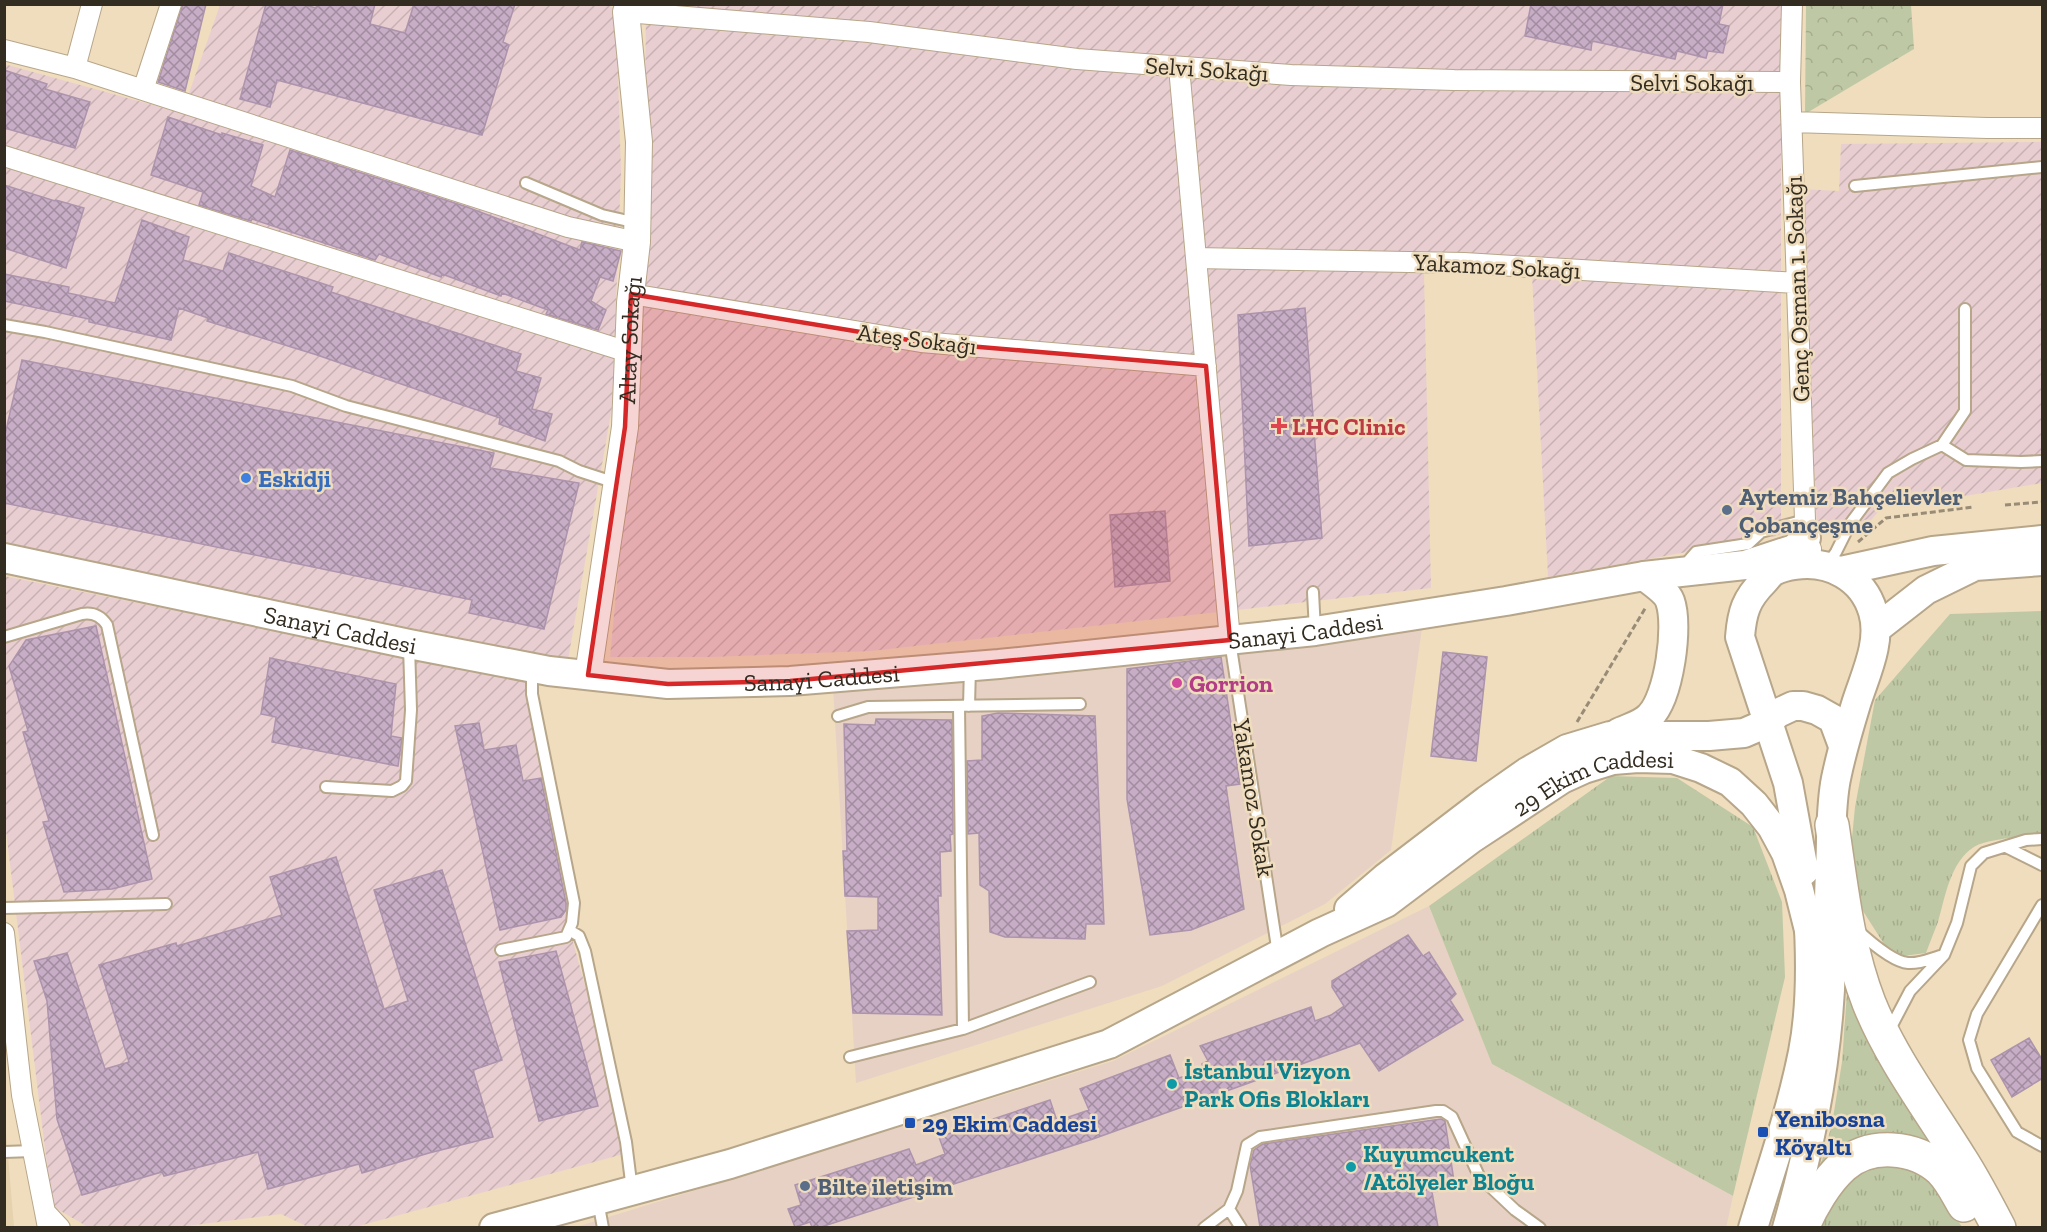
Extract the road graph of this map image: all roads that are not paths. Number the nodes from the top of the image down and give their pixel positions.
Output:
1 (92, 4) edge
2 (171, 4) edge
3 (1792, 4) edge
4 (628, 8) edge
5 (4, 50) edge
6 (1179, 67) junction
7 (75, 68) junction
8 (1790, 82) junction
9 (143, 90) junction
10 (1792, 122) junction
11 (2043, 128) edge
12 (4, 156) edge
13 (2043, 167) edge
14 (526, 183) dead end
15 (1855, 186) dead end
16 (637, 233) junction
17 (1196, 258) junction
18 (1797, 283) junction
19 (631, 294) junction
20 (1965, 309) dead end
21 (4, 325) edge
22 (628, 351) junction
23 (1206, 366) junction
24 (1942, 444) junction
25 (2043, 461) edge
26 (618, 484) junction
27 (1806, 529) junction
28 (2043, 540) edge
29 (4, 558) edge
30 (2043, 561) edge
31 (1835, 563) junction
32 (1692, 570) junction
33 (1647, 588) junction
34 (1312, 592) dead end
35 (1876, 628) junction
36 (1315, 631) junction
37 (4, 637) edge
38 (1740, 637) junction
39 (1230, 640) junction
40 (409, 644) junction
41 (970, 667) junction
42 (532, 668) junction
43 (588, 675) junction
44 (1080, 704) dead end
45 (964, 706) junction
46 (838, 716) dead end
47 (1767, 723) junction
48 (1610, 736) junction
49 (1843, 746) junction
50 (326, 786) dead end
51 (1832, 825) junction
52 (153, 836) dead end
53 (2043, 839) edge
54 (2006, 847) junction
55 (2043, 865) edge
56 (166, 904) dead end
57 (2043, 905) edge
58 (4, 908) edge
59 (1846, 920) junction
60 (569, 930) junction
61 (1809, 930) junction
62 (4, 933) edge
63 (1320, 933) junction
64 (501, 950) dead end
65 (1944, 955) junction
66 (1278, 956) junction
67 (1090, 982) dead end
68 (963, 1029) junction
69 (1885, 1040) junction
70 (850, 1058) dead end
71 (2043, 1146) edge
72 (33, 1151) junction
73 (4, 1152) edge
74 (1961, 1160) junction
75 (632, 1191) junction
76 (598, 1200) junction
77 (1229, 1209) junction
78 (47, 1220) edge
79 (511, 1225) edge
80 (60, 1227) edge
81 (603, 1227) edge
82 (1204, 1227) edge
83 (1241, 1227) edge
84 (1540, 1227) edge
85 (1753, 1227) edge
86 (1787, 1227) edge
87 (1802, 1227) edge
88 (1977, 1227) edge
89 (2000, 1227) edge
90 (2014, 1227) edge

1 - 7 street
2 - 9 street
3 - 8 street, Genç Osman 1. Sokağı
4 - 6 street, Selvi Sokağı
4 - 16 street, Altay Sokağı
5 - 7 street
6 - 8 street, Selvi Sokağı
6 - 17 street
7 - 9 street
8 - 10 street, Genç Osman 1. Sokağı
9 - 16 street
10 - 11 street
10 - 18 street, Genç Osman 1. Sokağı
12 - 22 street
13 - 15 lane
14 - 16 lane
16 - 19 street, Altay Sokağı
17 - 18 street, Yakamoz Sokağı
17 - 23 street
18 - 27 street, Genç Osman 1. Sokağı
19 - 22 street, Altay Sokağı
19 - 23 street, Ateş Sokağı
20 - 24 lane
21 - 26 lane
22 - 26 street, Altay Sokağı
23 - 39 street
24 - 25 lane
24 - 31 lane
26 - 43 street, Altay Sokağı
27 - 31 street
27 - 32 main road, Sanayi Caddesi
28 - 31 main road
29 - 40 main road, Sanayi Caddesi
30 - 35 main road
31 - 35 main road
31 - 38 main road
32 - 33 main road, Sanayi Caddesi
32 - 38 main road
33 - 36 main road, Sanayi Caddesi
33 - 48 main road
34 - 36 lane
35 - 49 main road
36 - 39 main road, Sanayi Caddesi
37 - 52 lane
38 - 47 main road
39 - 41 main road, Sanayi Caddesi
39 - 66 lane, Yakamoz Sokak
40 - 42 main road, Sanayi Caddesi
40 - 50 lane
41 - 43 main road, Sanayi Caddesi
41 - 45 lane
42 - 43 main road, Sanayi Caddesi
42 - 60 lane
44 - 45 lane
45 - 46 lane
45 - 68 lane
47 - 48 main road, 29 Ekim Caddesi
47 - 49 main road, 29 Ekim Caddesi
47 - 61 main road
48 - 63 main road, 29 Ekim Caddesi
49 - 51 main road
51 - 59 highway
51 - 86 main road
53 - 54 lane
54 - 55 lane
54 - 65 lane
56 - 58 lane
57 - 71 lane
59 - 65 lane
59 - 69 highway
60 - 64 lane
60 - 75 lane
61 - 63 main road, 29 Ekim Caddesi
61 - 85 main road
62 - 72 street
63 - 66 main road, 29 Ekim Caddesi
65 - 69 lane
66 - 75 main road, 29 Ekim Caddesi
67 - 68 lane
68 - 70 lane
69 - 74 highway
72 - 73 lane
72 - 78 street
74 - 89 highway
74 - 90 highway
75 - 76 main road, 29 Ekim Caddesi
76 - 79 main road, 29 Ekim Caddesi
76 - 81 lane
77 - 82 lane
77 - 83 lane
77 - 84 lane
78 - 80 street
87 - 88 highway

